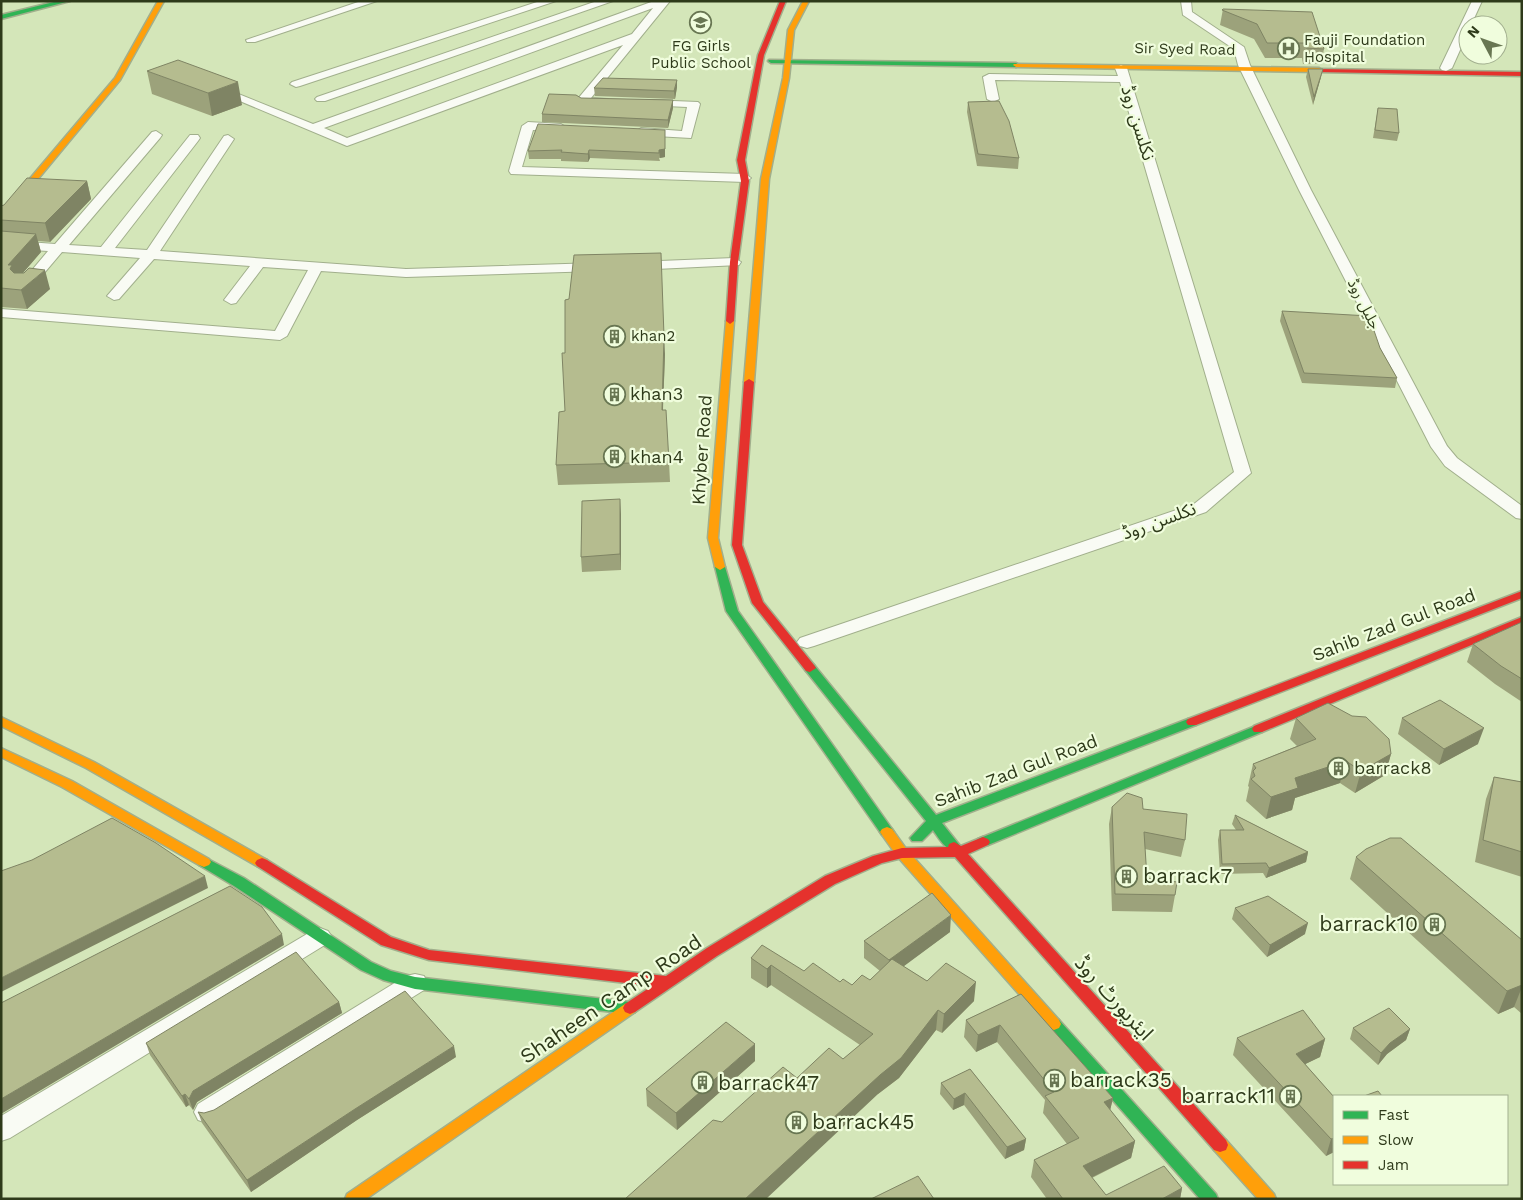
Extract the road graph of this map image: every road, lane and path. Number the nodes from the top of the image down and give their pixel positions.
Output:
1 (67, 1) edge
2 (161, 1) edge
3 (372, 1) edge
4 (551, 1) edge
5 (608, 1) edge
6 (664, 1) edge
7 (783, 1) edge
8 (806, 1) edge
9 (1186, 1) edge
10 (1477, 1) edge
11 (1, 17) edge
12 (791, 30) junction
13 (636, 37) junction
14 (251, 40) dead end
15 (805, 42) dead end
16 (820, 48) dead end
17 (760, 58) junction
18 (788, 59) junction
19 (850, 60) junction
20 (1245, 67) junction
21 (1446, 68) junction
22 (1522, 69) edge
23 (1123, 74) junction
24 (1522, 74) edge
25 (786, 78) junction
26 (296, 84) dead end
27 (222, 91) edge
28 (321, 99) dead end
29 (993, 99) edge
30 (620, 102) edge
31 (638, 102) edge
32 (314, 128) junction
33 (578, 129) edge
34 (627, 132) edge
35 (156, 135) dead end
36 (194, 138) dead end
37 (228, 139) dead end
38 (745, 178) junction
39 (1, 218) edge
40 (1, 244) edge
41 (59, 247) junction
42 (106, 250) junction
43 (151, 254) junction
44 (260, 262) junction
45 (734, 262) junction
46 (318, 266) junction
47 (24, 288) edge
48 (114, 296) dead end
49 (230, 300) dead end
50 (1, 313) edge
51 (1522, 514) edge
52 (1522, 594) edge
53 (1522, 620) edge
54 (807, 642) dead end
55 (1, 721) edge
56 (1, 752) edge
57 (147, 796) junction
58 (121, 815) junction
59 (932, 822) junction
60 (98, 827) edge
61 (959, 852) junction
62 (902, 854) junction
63 (239, 882) junction
64 (214, 896) edge
65 (320, 937) junction
66 (668, 982) junction
67 (415, 983) junction
68 (630, 1008) junction
69 (207, 1112) edge
70 (1, 1130) edge
71 (354, 1199) edge
72 (1210, 1199) edge
73 (1268, 1199) edge

1 - 11 main road
2 - 39 main road
3 - 14 street
4 - 26 street
5 - 28 street
6 - 13 street
6 - 32 street
7 - 17 main road, Khyber Road
8 - 12 main road
9 - 20 street, جلیل روڈ
10 - 21 street
12 - 15 main road
12 - 18 main road
13 - 30 street
13 - 32 street
16 - 19 main road
17 - 18 main road
17 - 38 main road, Khyber Road
18 - 19 main road
18 - 25 main road
19 - 20 main road, Sir Syed Road
19 - 23 main road, Sir Syed Road
19 - 25 main road
20 - 21 main road, Sir Syed Road
20 - 23 main road, Sir Syed Road
20 - 24 main road, Sir Syed Road
20 - 51 street, جلیل روڈ
21 - 22 main road, Sir Syed Road
23 - 29 street
23 - 54 street, نکلسن روڈ
25 - 59 main road
27 - 32 street
31 - 34 street
33 - 38 street
35 - 41 street
36 - 42 street
37 - 43 street
38 - 45 main road, Khyber Road
40 - 41 street
41 - 42 street
41 - 47 street
42 - 43 street
43 - 44 street
43 - 48 street
44 - 46 street
44 - 49 street
45 - 46 street
45 - 62 main road, Khyber Road
46 - 50 street
52 - 59 main road, Sahib Zad Gul Road
53 - 61 main road
55 - 57 main road
56 - 58 main road
57 - 58 street
57 - 66 main road
58 - 60 street
58 - 63 main road
59 - 61 main road, ایئرپورٹ روڈ
59 - 62 main road, Sahib Zad Gul Road
61 - 62 main road
61 - 73 main road, ایئرپورٹ روڈ
62 - 66 main road, Shaheen Camp Road
62 - 72 main road, Khyber Road
63 - 64 street
63 - 65 main road
65 - 67 main road
65 - 70 street
66 - 68 main road, Shaheen Camp Road
67 - 68 main road
67 - 69 street
68 - 71 main road, Shaheen Camp Road

